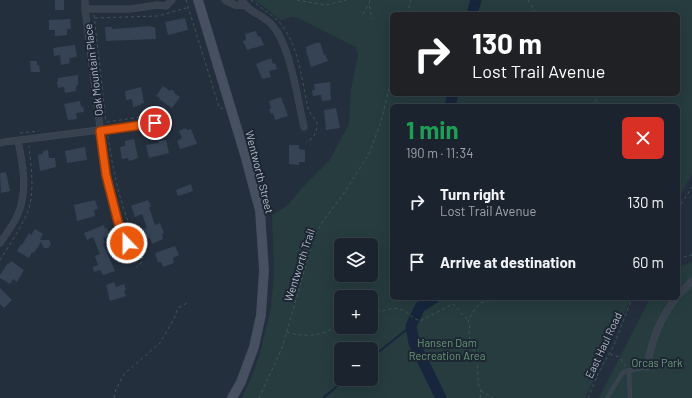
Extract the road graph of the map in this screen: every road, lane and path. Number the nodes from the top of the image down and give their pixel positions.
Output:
1 (86, 0) edge
2 (162, 0) edge
3 (172, 0) edge
4 (186, 0) edge
5 (198, 0) edge
6 (242, 0) edge
7 (297, 0) edge
8 (346, 0) edge
9 (370, 0) edge
10 (411, 0) edge
11 (528, 0) edge
12 (228, 1) edge
13 (369, 2) junction
14 (157, 5) junction
15 (246, 6) junction
16 (85, 9) junction
17 (188, 9) junction
18 (94, 10) junction
19 (408, 12) edge
20 (536, 12) edge
21 (363, 14) dead end
22 (94, 18) junction
23 (371, 19) dead end
24 (390, 84) edge
25 (593, 96) edge
26 (596, 100) junction
27 (592, 104) edge
28 (599, 104) edge
29 (232, 111) junction
30 (168, 118) dead end
31 (155, 123) dead end
32 (304, 127) dead end
33 (107, 130) junction
34 (39, 131) dead end
35 (100, 131) junction
36 (17, 137) junction
37 (0, 144) edge
38 (692, 187) edge
39 (683, 202) junction
40 (680, 203) edge
41 (680, 206) edge
42 (0, 243) edge
43 (692, 255) edge
44 (128, 256) dead end
45 (680, 256) edge
46 (136, 267) dead end
47 (692, 281) edge
48 (680, 293) edge
49 (491, 300) edge
50 (631, 300) edge
51 (674, 300) edge
52 (187, 303) dead end
53 (378, 312) edge
54 (468, 321) junction
55 (334, 325) edge
56 (286, 332) junction
57 (610, 353) junction
58 (647, 366) joint
59 (629, 370) junction
60 (481, 391) junction
61 (114, 398) edge
62 (232, 398) edge
63 (258, 398) edge
64 (480, 398) edge
65 (493, 398) edge
66 (588, 398) edge
67 (607, 398) edge
68 (630, 398) edge

1 - 16 street, Oak Mountain Place
2 - 14 street
3 - 14 street
4 - 17 path
5 - 29 main road, Wentworth Street
6 - 15 street
7 - 8 path
9 - 13 path
10 - 19 path
11 - 20 path
12 - 15 street
13 - 21 path
13 - 23 path
14 - 18 street
15 - 32 street
16 - 18 street
16 - 35 street, Oak Mountain Place
17 - 22 path
17 - 29 path
18 - 22 path
22 - 30 path
24 - 56 path, Wentworth Trail
25 - 26 path
26 - 27 path
26 - 28 path
29 - 62 main road, Wentworth Street
31 - 33 street
33 - 35 street
33 - 46 path
34 - 36 path
35 - 36 street
35 - 44 street, Oak Mountain Place
36 - 37 street
36 - 42 street
38 - 39 path
39 - 40 path
39 - 41 path
43 - 45 path
47 - 48 street
49 - 54 path
50 - 57 path, East Haul Road
51 - 58 street
52 - 61 path
53 - 54 path
54 - 60 path
55 - 56 path
56 - 63 path, Wentworth Trail
57 - 59 path
57 - 66 path, East Haul Road
58 - 59 lane
59 - 67 lane
59 - 68 lane
60 - 64 path
60 - 65 path

